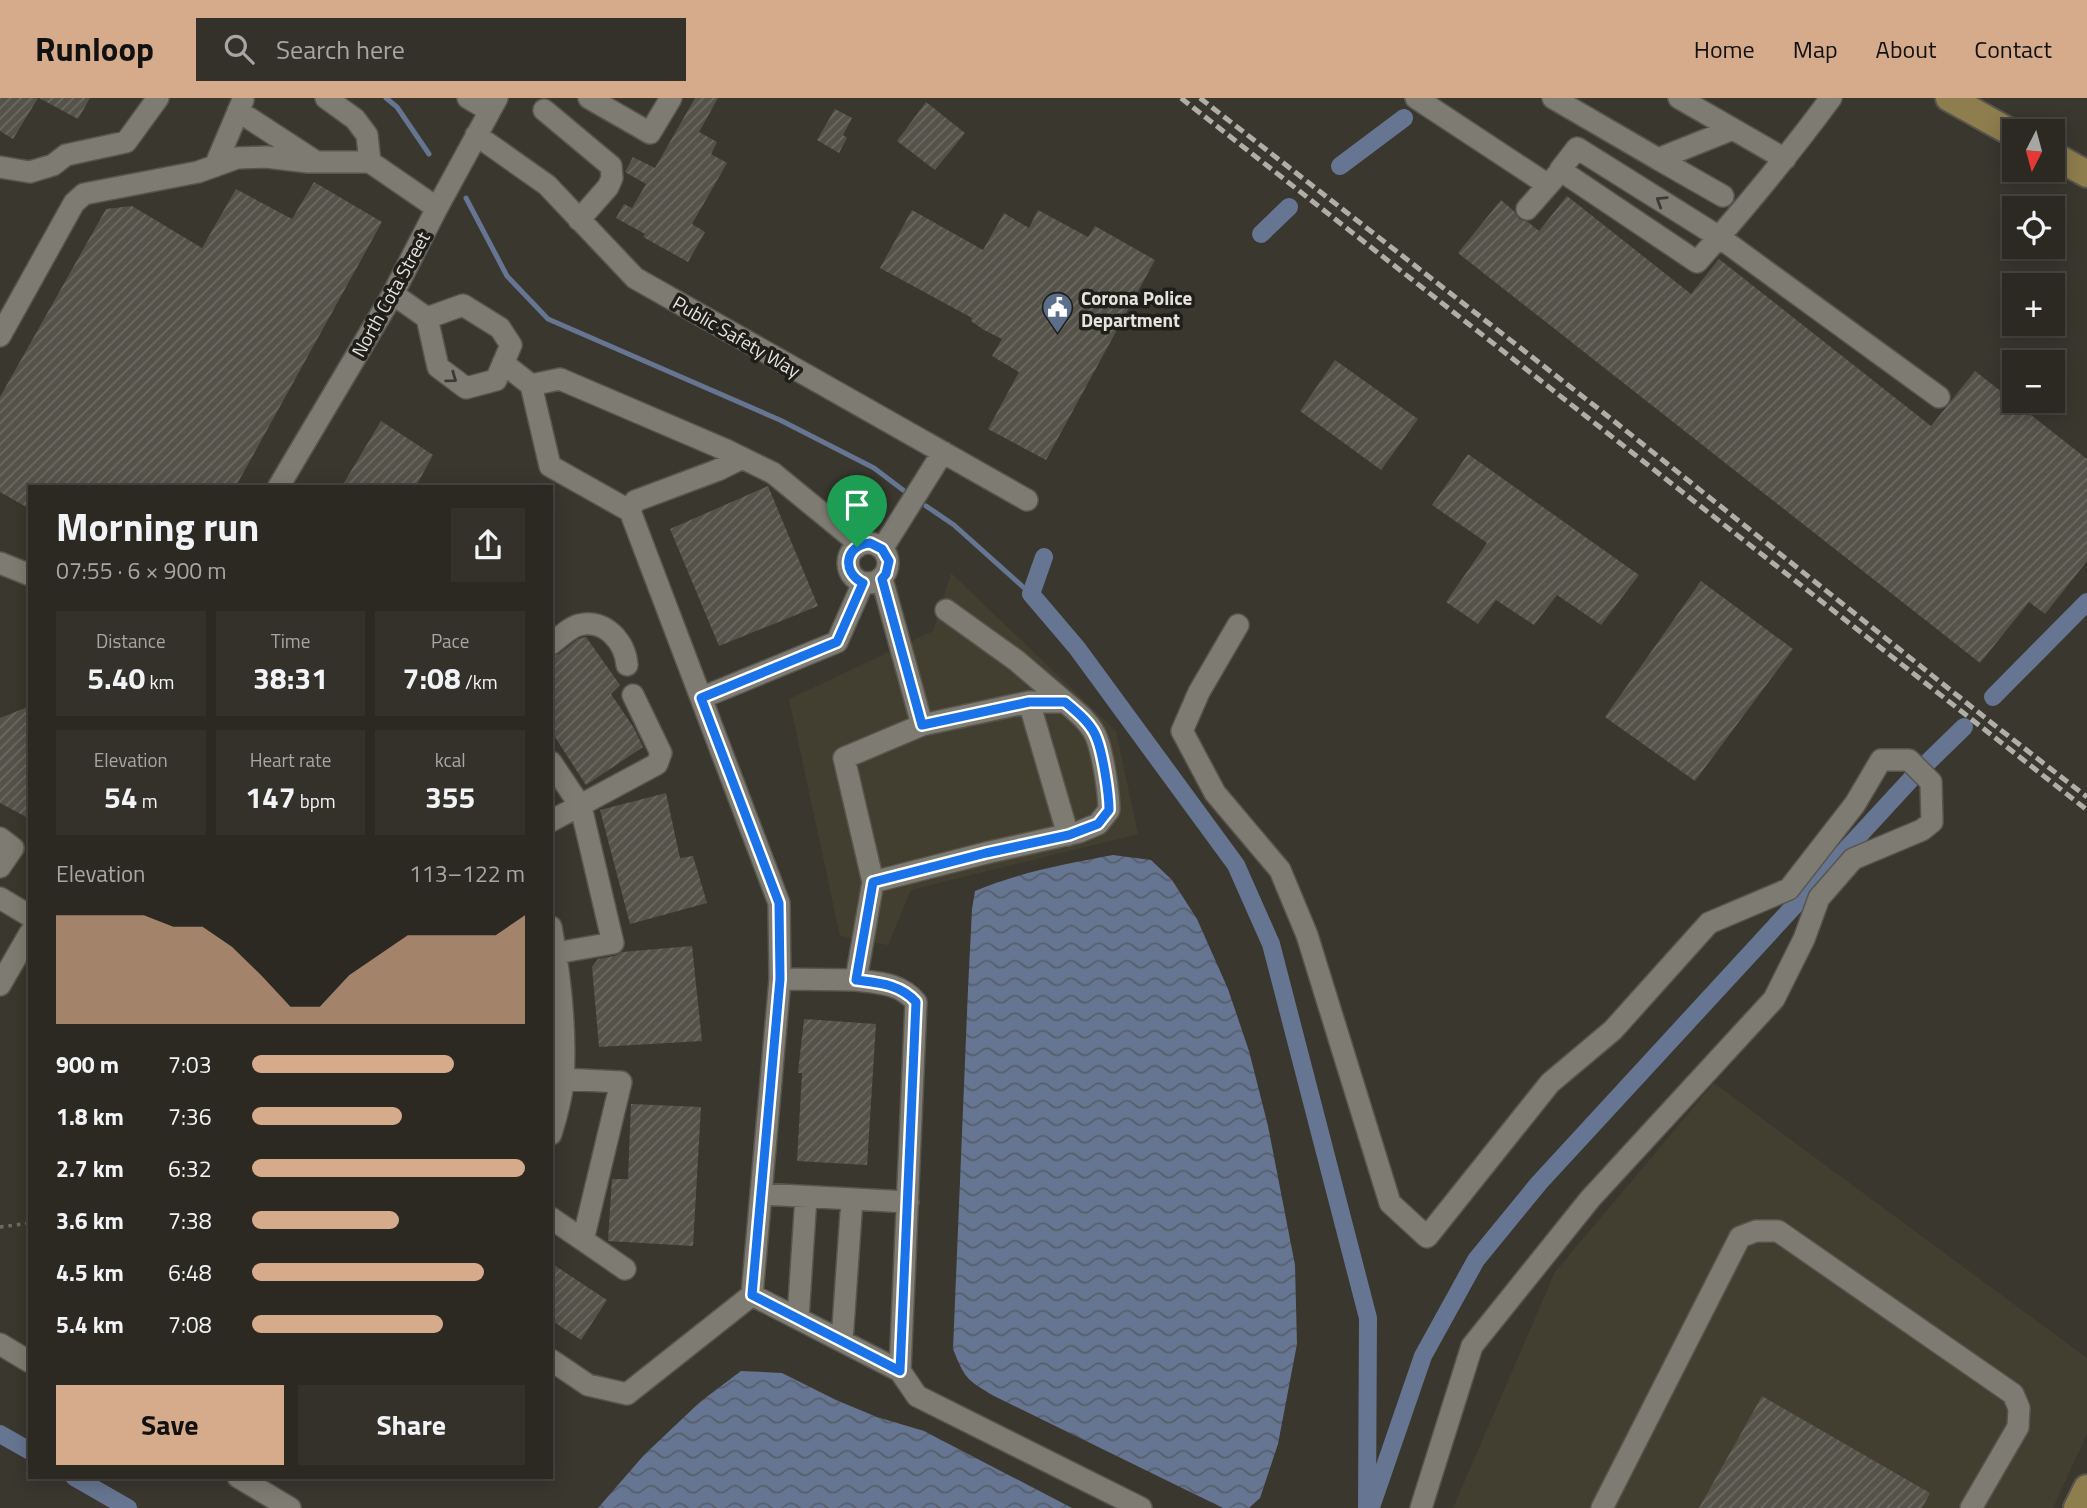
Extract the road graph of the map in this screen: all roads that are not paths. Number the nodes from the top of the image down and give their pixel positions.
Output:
1 (158, 98) edge
2 (326, 98) edge
3 (468, 98) edge
4 (589, 98) edge
5 (671, 98) edge
6 (1416, 98) edge
7 (1553, 98) edge
8 (1679, 98) edge
9 (1831, 98) edge
10 (1963, 101) edge
11 (241, 104) edge
12 (494, 105) edge
13 (544, 110) dead end
14 (2002, 126) edge
15 (1733, 129) junction
16 (476, 135) junction
17 (1658, 159) junction
18 (1785, 159) junction
19 (317, 162) junction
20 (370, 162) junction
21 (2065, 162) edge
22 (215, 166) junction
23 (0, 167) edge
24 (2087, 174) edge
25 (1559, 177) junction
26 (1723, 196) dead end
27 (437, 208) junction
28 (1527, 209) dead end
29 (579, 220) junction
30 (1719, 237) junction
31 (393, 294) junction
32 (427, 318) junction
33 (0, 336) edge
34 (503, 363) junction
35 (531, 385) junction
36 (1939, 397) dead end
37 (943, 452) junction
38 (742, 458) junction
39 (280, 485) edge
40 (1027, 500) dead end
41 (630, 511) junction
42 (857, 547) junction
43 (882, 549) junction
44 (0, 563) edge
45 (28, 574) edge
46 (872, 581) junction
47 (946, 610) dead end
48 (1238, 625) dead end
49 (553, 643) edge
50 (627, 666) dead end
51 (633, 695) dead end
52 (701, 698) junction
53 (1029, 702) junction
54 (1065, 702) junction
55 (922, 725) junction
56 (553, 765) edge
57 (581, 807) junction
58 (553, 820) edge
59 (1069, 835) junction
60 (0, 838) edge
61 (0, 867) edge
62 (873, 882) junction
63 (0, 898) edge
64 (28, 915) edge
65 (28, 936) edge
66 (553, 937) edge
67 (556, 953) junction
68 (780, 979) junction
69 (856, 980) junction
70 (0, 985) edge
71 (557, 1045) edge
72 (563, 1079) junction
73 (553, 1124) edge
74 (761, 1194) junction
75 (806, 1197) junction
76 (852, 1199) junction
77 (908, 1202) junction
78 (553, 1219) edge
79 (583, 1240) junction
80 (625, 1269) dead end
81 (752, 1295) junction
82 (798, 1318) junction
83 (842, 1341) junction
84 (0, 1344) edge
85 (28, 1361) edge
86 (553, 1361) edge
87 (900, 1371) junction
88 (241, 1479) edge
89 (2087, 1488) edge
90 (290, 1508) edge
91 (1141, 1508) edge
92 (1421, 1508) edge
93 (1602, 1508) edge
94 (1971, 1508) edge
95 (2077, 1508) edge

1 - 23 street
2 - 20 street
3 - 12 street
4 - 5 street
6 - 25 street
7 - 17 street
8 - 15 street
9 - 18 street
10 - 14 main road
11 - 19 street
11 - 22 street
12 - 16 street, North Cota Street
13 - 29 street
15 - 17 street
15 - 18 street
16 - 27 street, North Cota Street
16 - 29 street, Public Safety Way
17 - 26 street
18 - 30 street
19 - 20 street
19 - 22 street
20 - 27 street
21 - 24 main road
22 - 33 street
25 - 28 street
25 - 30 street
30 -> 25 street
27 - 31 street, North Cota Street
29 - 37 street, Public Safety Way
30 - 36 street
31 - 32 street
31 - 39 street, North Cota Street
32 - 34 street
32 -> 34 street
34 - 35 street
35 - 38 street
35 - 41 street
37 - 40 street, Public Safety Way
37 - 43 street
38 - 41 street
38 - 42 street
41 - 52 street
42 - 43 street
42 - 46 street
43 - 46 street
44 - 45 street
46 - 52 street
46 - 55 street
47 - 54 street
48 - 92 street
49 - 50 street
51 - 57 street
52 - 68 street
53 - 54 street
53 - 55 street
53 - 59 street
54 - 59 street
55 - 62 street
56 - 57 street
57 - 58 street
57 - 67 street
59 - 62 street
60 - 61 street
62 - 69 street
63 - 64 street
65 - 70 street
66 - 67 street
67 - 71 street
68 - 69 street
68 - 74 street
69 - 77 street
71 - 72 street
72 - 73 street
72 - 79 street
74 - 75 street
74 - 81 street
75 - 76 street
75 - 82 street
76 - 77 street
76 - 83 street
77 - 87 street
78 - 79 street
79 - 80 street
81 - 82 street
81 - 86 street
82 - 83 street
83 - 87 street
84 - 85 street
87 - 91 street
88 - 90 street
89 - 95 main road
93 - 94 street

